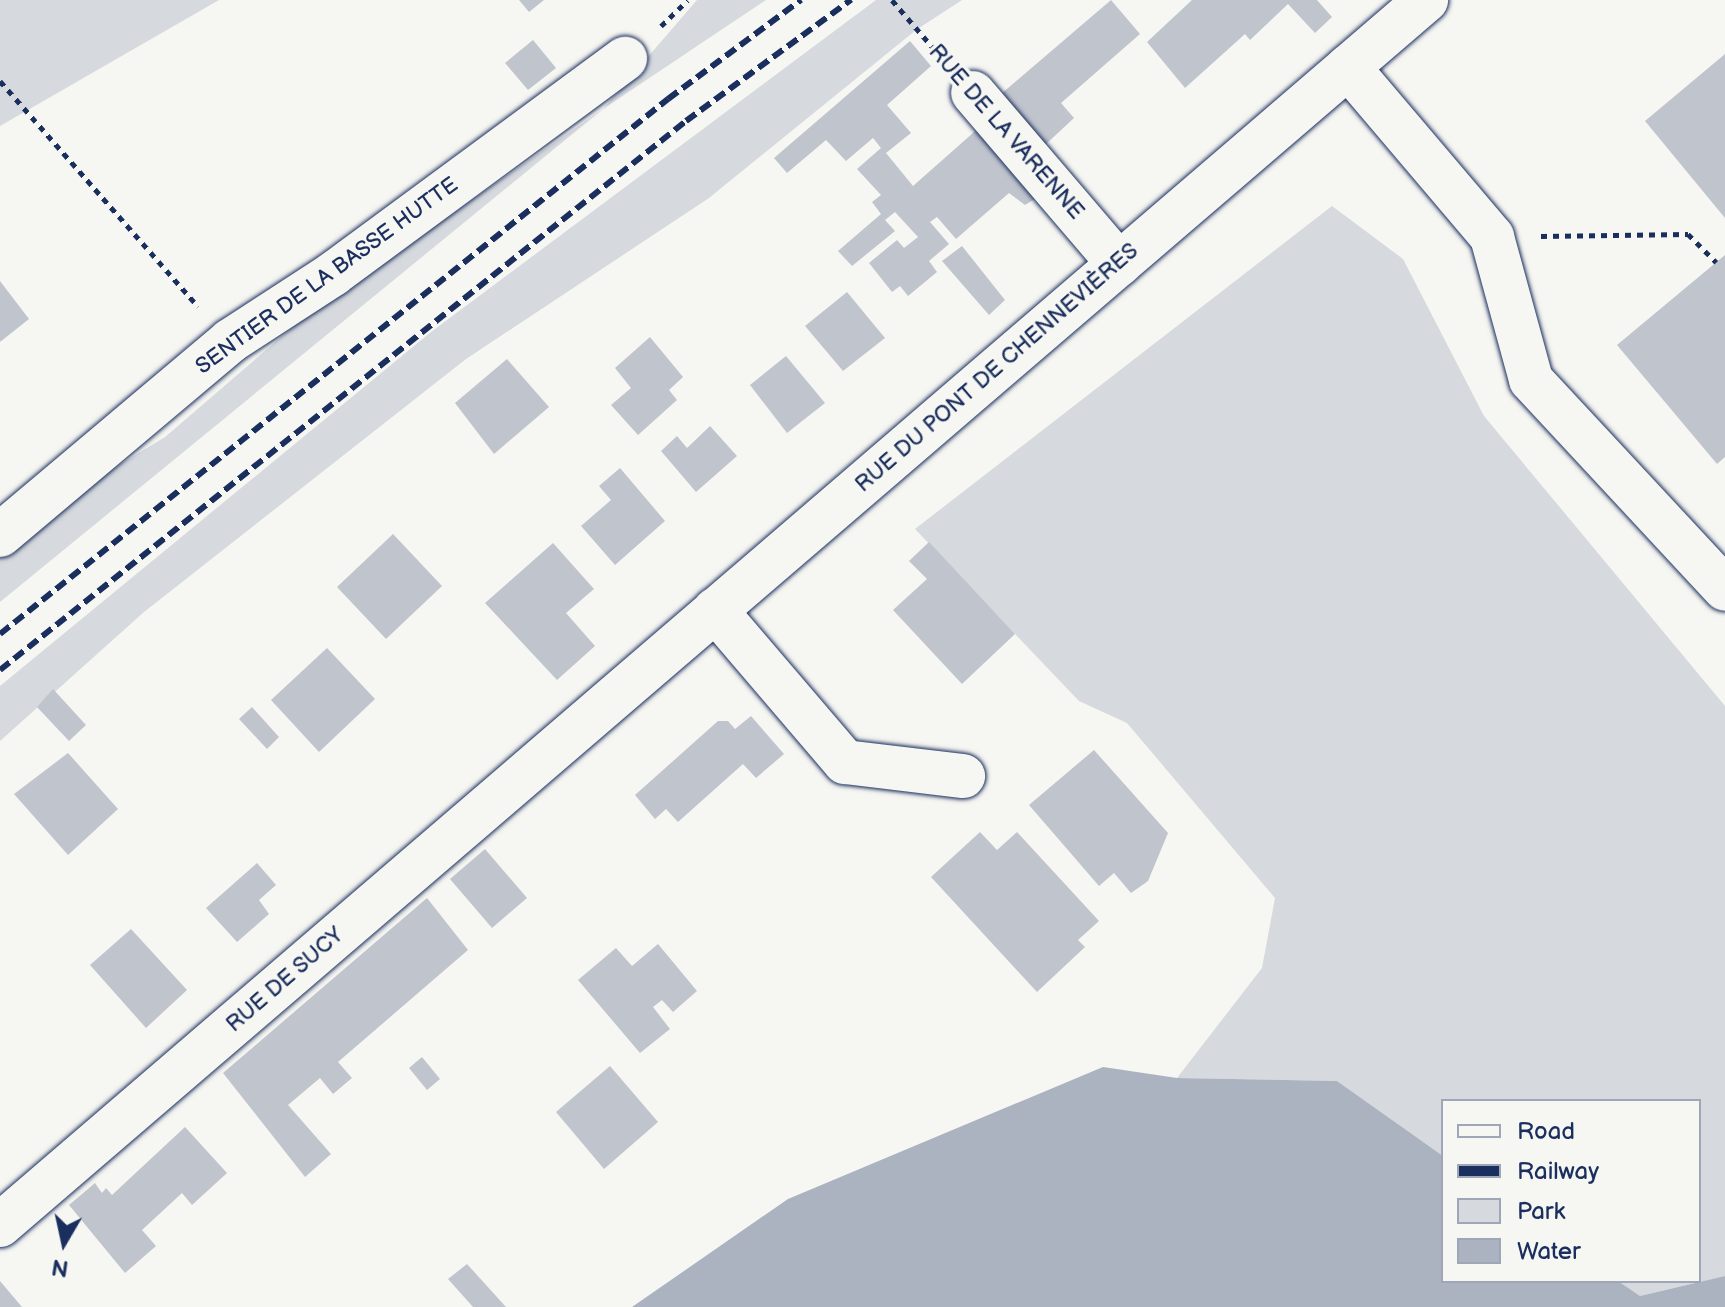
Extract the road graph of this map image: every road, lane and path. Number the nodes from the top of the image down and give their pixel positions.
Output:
1 (1426, 0) edge
2 (893, 1) edge
3 (625, 59) dead end
4 (1348, 67) junction
5 (0, 81) edge
6 (973, 93) joint
7 (1492, 237) junction
8 (1716, 262) dead end
9 (1119, 264) junction
10 (176, 282) dead end
11 (0, 535) edge
12 (1725, 589) edge
13 (715, 610) junction
14 (569, 736) joint
15 (963, 776) dead end
16 (0, 1225) edge

1 - 4 main road, RUE DU PONT DE CHENNEVIÈRES
2 - 6 path, RUE DE LA VARENNE
3 - 11 main road, SENTIER DE LA BASSE HUTTE
4 - 7 main road
4 - 9 main road, RUE DU PONT DE CHENNEVIÈRES
5 - 10 path
6 - 9 main road, RUE DE LA VARENNE
7 - 8 path
7 - 12 main road
9 - 13 main road, RUE DU PONT DE CHENNEVIÈRES
13 - 14 main road, RUE DU PONT DE CHENNEVIÈRES
13 - 15 main road
14 - 16 main road, RUE DE SUCY

